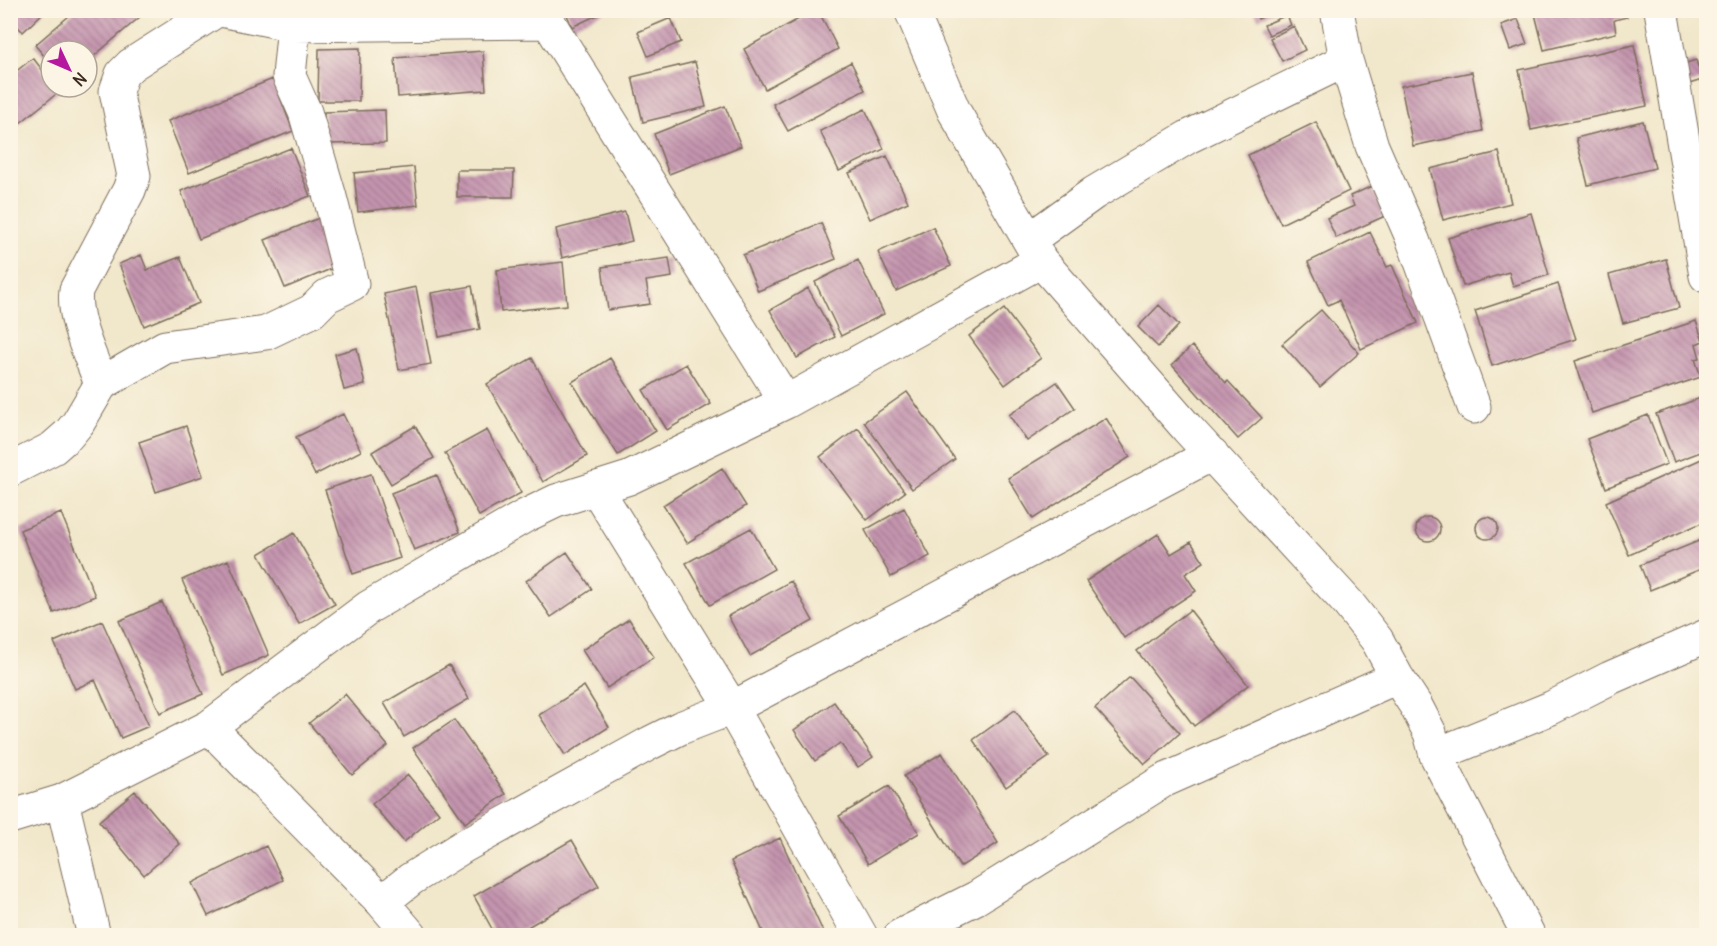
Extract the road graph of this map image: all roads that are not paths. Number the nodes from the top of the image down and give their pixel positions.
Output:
1 (219, 10) edge
2 (911, 10) edge
3 (1337, 10) edge
4 (1661, 10) edge
5 (544, 16) edge
6 (294, 25) junction
7 (1346, 60) junction
8 (1700, 195) edge
9 (1035, 250) junction
10 (1707, 276) edge
11 (101, 384) junction
12 (786, 402) junction
13 (1474, 407) dead end
14 (1212, 454) junction
15 (10, 470) edge
16 (596, 488) junction
17 (1707, 636) edge
18 (1397, 677) junction
19 (732, 708) junction
20 (209, 727) junction
21 (1437, 755) junction
22 (62, 801) junction
23 (10, 817) edge
24 (382, 902) junction
25 (94, 936) edge
26 (411, 936) edge
27 (861, 936) edge
28 (900, 936) edge
29 (1530, 936) edge

1 - 6 street
1 - 11 street
2 - 9 street
3 - 7 street
4 - 8 street
5 - 6 street
5 - 12 street
6 - 11 street
7 - 9 street
7 - 13 street
8 - 10 street
9 - 12 street
9 - 14 street
11 - 15 street
12 - 16 street
14 - 18 street
14 - 19 street
16 - 19 street
16 - 20 street
17 - 21 street
18 - 21 street
18 - 28 street
19 - 24 street
19 - 27 street
20 - 22 street
20 - 24 street
21 - 29 street
22 - 23 street
22 - 25 street
24 - 26 street

